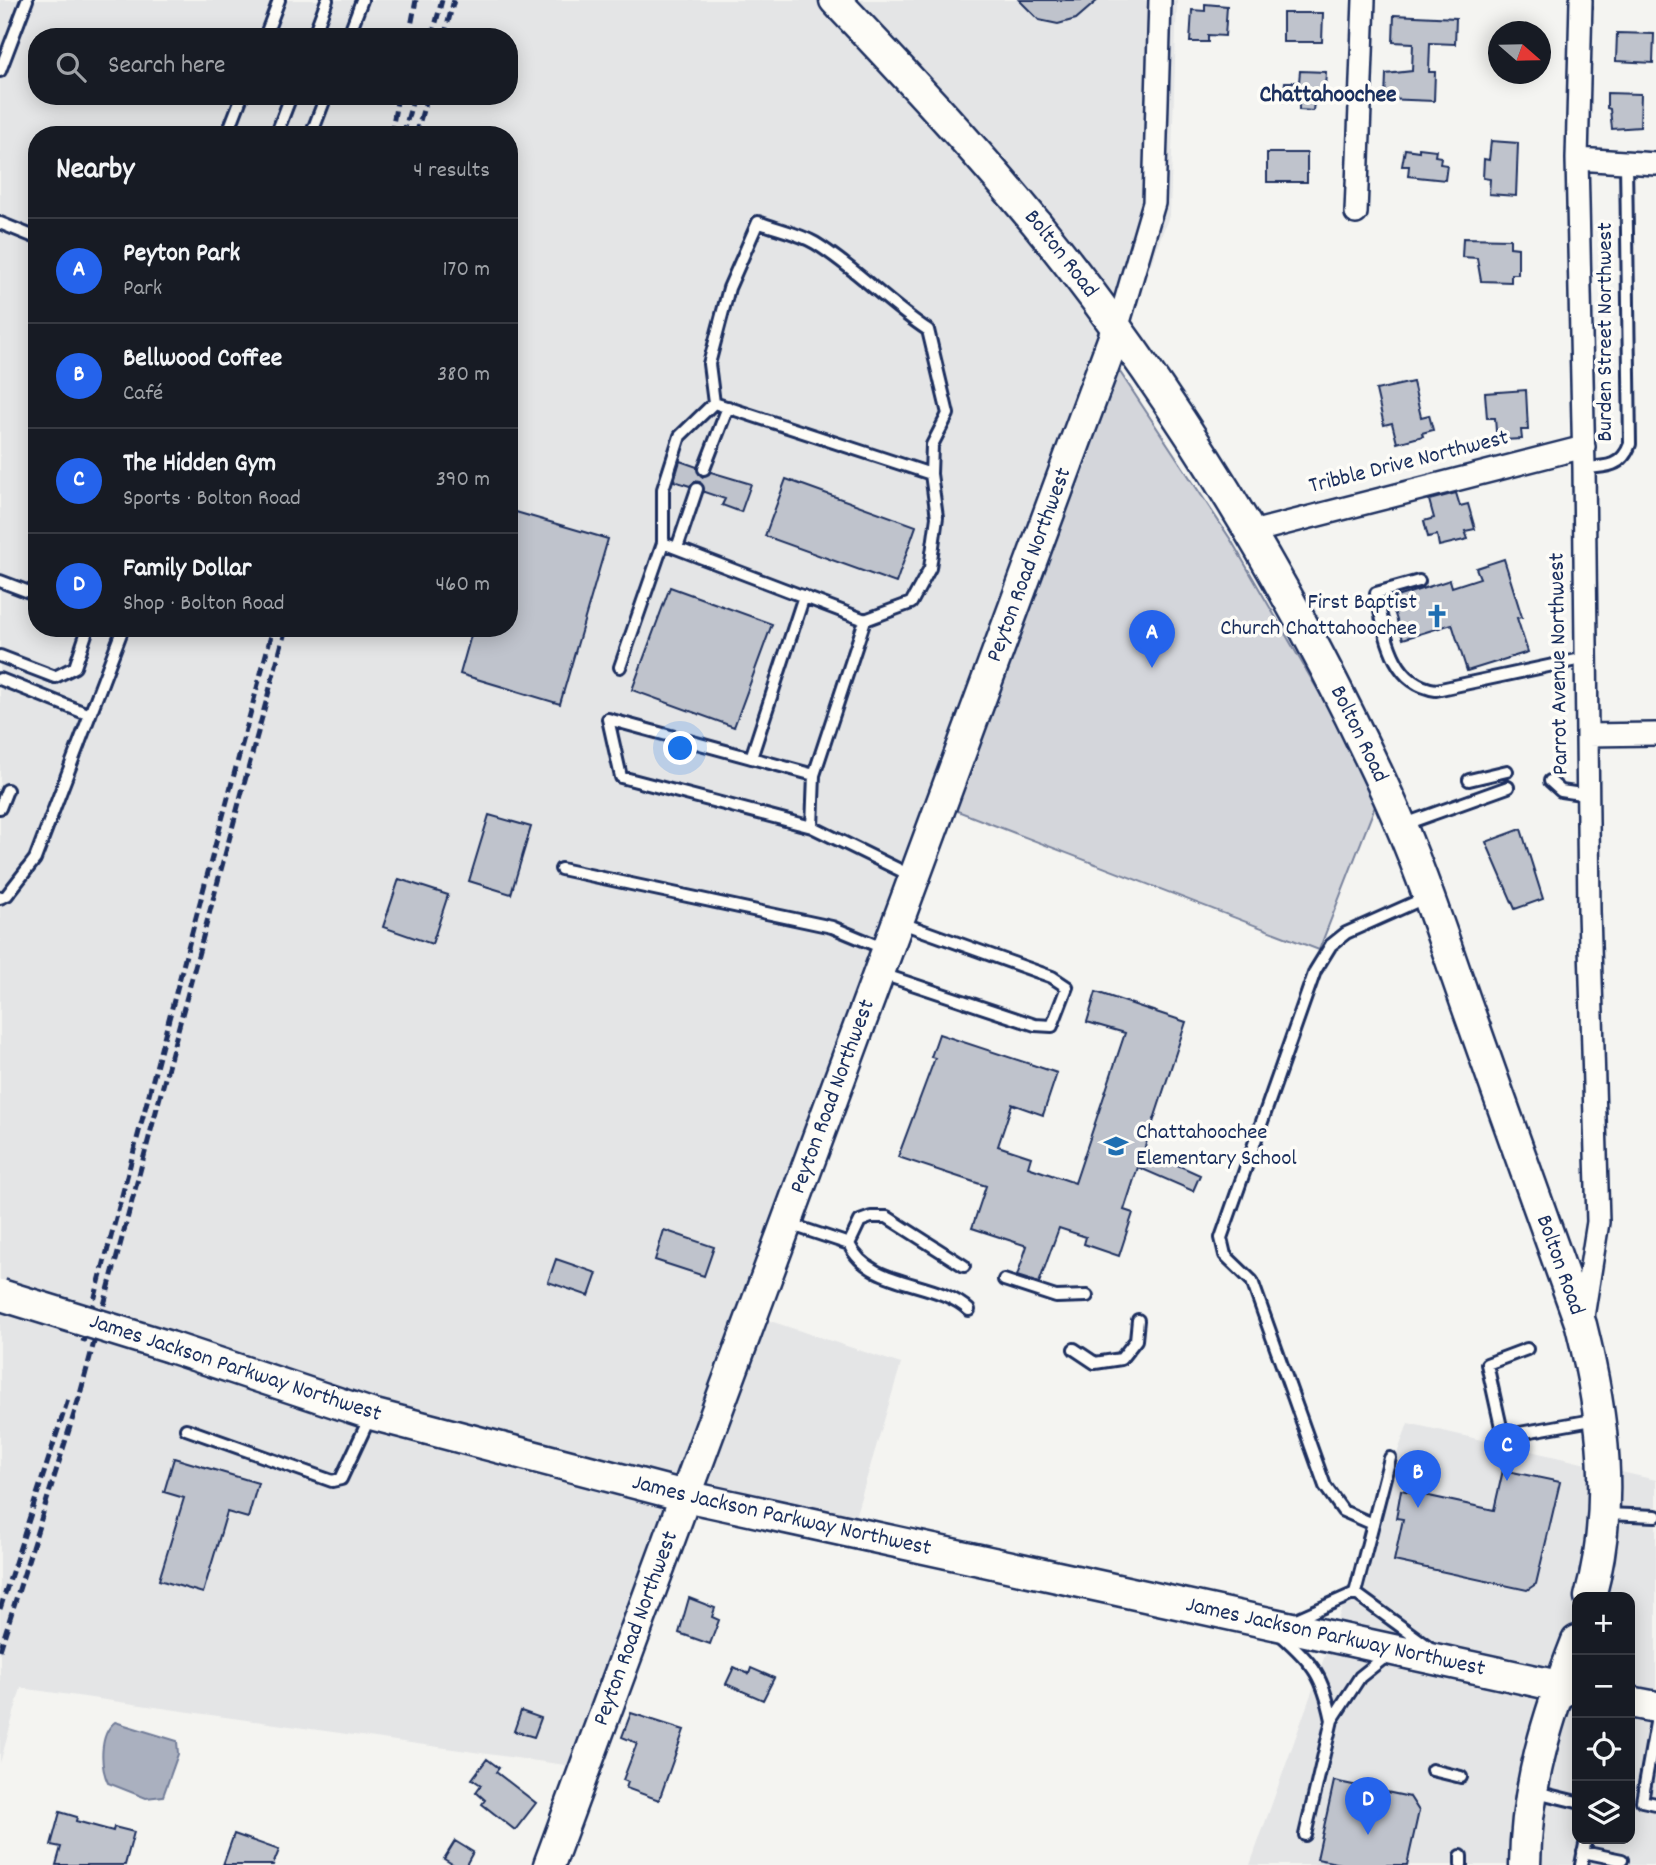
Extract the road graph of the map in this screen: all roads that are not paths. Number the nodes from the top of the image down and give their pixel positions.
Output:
1 (27, 0) edge
2 (279, 0) edge
3 (327, 0) edge
4 (361, 0) edge
5 (835, 0) edge
6 (1160, 0) edge
7 (1364, 0) edge
8 (1581, 0) edge
9 (268, 28) edge
10 (316, 28) edge
11 (351, 28) edge
12 (0, 71) edge
13 (239, 105) edge
14 (288, 105) edge
15 (323, 105) edge
16 (230, 126) edge
17 (279, 126) edge
18 (314, 126) edge
19 (1577, 159) junction
20 (1626, 162) junction
21 (1656, 164) edge
22 (1356, 213) dead end
23 (0, 223) edge
24 (28, 234) edge
25 (1117, 329) junction
26 (713, 403) junction
27 (727, 407) junction
28 (1584, 457) junction
29 (704, 469) dead end
30 (931, 474) junction
31 (697, 489) dead end
32 (1248, 533) junction
33 (663, 543) junction
34 (677, 548) junction
35 (0, 581) edge
36 (1419, 581) dead end
37 (28, 592) edge
38 (804, 596) junction
39 (865, 620) junction
40 (85, 637) edge
41 (120, 637) edge
42 (0, 656) edge
43 (1586, 658) junction
44 (620, 667) dead end
45 (0, 679) edge
46 (90, 715) junction
47 (1656, 734) edge
48 (1587, 735) junction
49 (751, 758) junction
50 (1507, 771) dead end
51 (814, 775) junction
52 (1469, 780) dead end
53 (1550, 781) dead end
54 (1508, 787) dead end
55 (7, 790) dead end
56 (1588, 795) junction
57 (0, 808) edge
58 (1400, 826) junction
59 (812, 827) junction
60 (561, 869) dead end
61 (915, 877) junction
62 (1429, 896) junction
63 (0, 898) edge
64 (898, 922) junction
65 (883, 962) junction
66 (786, 1223) junction
67 (849, 1244) junction
68 (964, 1266) dead end
69 (1004, 1280) dead end
70 (1, 1295) edge
71 (1087, 1296) dead end
72 (969, 1310) dead end
73 (1138, 1320) dead end
74 (1581, 1325) junction
75 (1074, 1349) dead end
76 (1527, 1349) dead end
77 (371, 1414) junction
78 (1601, 1418) junction
79 (186, 1429) dead end
80 (1390, 1458) dead end
81 (685, 1496) junction
82 (1604, 1514) junction
83 (1656, 1516) edge
84 (1373, 1524) junction
85 (1355, 1592) junction
86 (1591, 1592) edge
87 (1274, 1624) junction
88 (1393, 1650) junction
89 (1575, 1655) edge
90 (1448, 1662) junction
91 (1569, 1688) edge
92 (1635, 1703) edge
93 (1656, 1707) edge
94 (1332, 1720) junction
95 (1656, 1723) edge
96 (1432, 1770) dead end
97 (1461, 1777) dead end
98 (1530, 1790) junction
99 (1572, 1801) edge
100 (1642, 1801) junction
101 (1635, 1802) edge
102 (1656, 1804) edge
103 (1305, 1835) dead end
104 (1585, 1844) edge
105 (1583, 1852) junction
106 (1622, 1860) dead end
107 (549, 1865) edge
108 (1525, 1865) edge
109 (1581, 1865) edge

1 - 12 lane
2 - 9 lane
3 - 10 lane
4 - 11 lane
5 - 25 main road, Bolton Road
6 - 25 street
7 - 22 street
8 - 19 street, Parrot Avenue Northwest
13 - 16 lane
14 - 17 lane
15 - 18 lane
19 - 20 street
19 - 28 street, Parrot Avenue Northwest
20 - 21 street
20 - 28 lane, Burden Street Northwest
23 - 24 lane
25 - 32 main road, Bolton Road
25 - 61 main road, Peyton Road Northwest
26 - 27 lane
26 - 30 lane
26 - 33 lane
27 - 29 lane
27 - 30 lane
28 - 32 street, Tribble Drive Northwest
28 - 43 street, Parrot Avenue Northwest
30 - 39 lane
31 - 34 lane
32 - 58 main road, Bolton Road
33 - 34 lane
33 - 44 lane
34 - 38 lane
35 - 37 lane
36 - 43 lane
38 - 39 lane
38 - 49 lane
39 - 51 lane
40 - 42 lane
41 - 46 lane
43 - 48 street, Parrot Avenue Northwest
45 - 46 lane
46 - 63 lane
47 - 48 street
48 - 56 street, Parrot Avenue Northwest
49 - 51 lane
49 - 59 lane
50 - 52 lane
51 - 59 lane
53 - 56 lane
54 - 58 lane
55 - 57 lane
56 - 74 street, Parrot Avenue Northwest
58 - 62 main road, Bolton Road
59 - 61 lane
60 - 65 lane
61 - 64 main road, Peyton Road Northwest
62 - 74 main road, Bolton Road
62 - 84 lane
64 - 65 main road, Peyton Road Northwest
64 - 65 lane
65 - 66 main road, Peyton Road Northwest
66 - 67 lane
66 - 81 main road, Peyton Road Northwest
67 - 68 lane
67 - 72 lane
69 - 71 lane
70 - 77 main road, James Jackson Parkway Northwest, bridge
73 - 75 lane
74 - 78 main road, Bolton Road
76 - 78 lane
77 - 79 lane
77 - 81 main road, James Jackson Parkway Northwest
78 - 82 main road, Bolton Road
80 - 84 lane
81 - 87 main road, James Jackson Parkway Northwest
81 - 107 main road, Peyton Road Northwest
82 - 83 lane
82 - 86 main road, Bolton Road
84 - 85 lane
85 - 87 lane
85 - 90 lane
87 - 88 main road, James Jackson Parkway Northwest
87 - 94 lane
88 - 90 main road, James Jackson Parkway Northwest
88 - 94 lane
89 - 91 main road
90 - 91 main road, James Jackson Parkway Northwest
91 - 98 main road
92 - 93 main road
94 - 103 lane
95 - 100 lane
96 - 97 lane
98 - 99 lane
98 - 108 main road
100 - 101 lane
100 - 102 lane
104 - 105 lane
105 - 106 lane
105 - 109 lane

